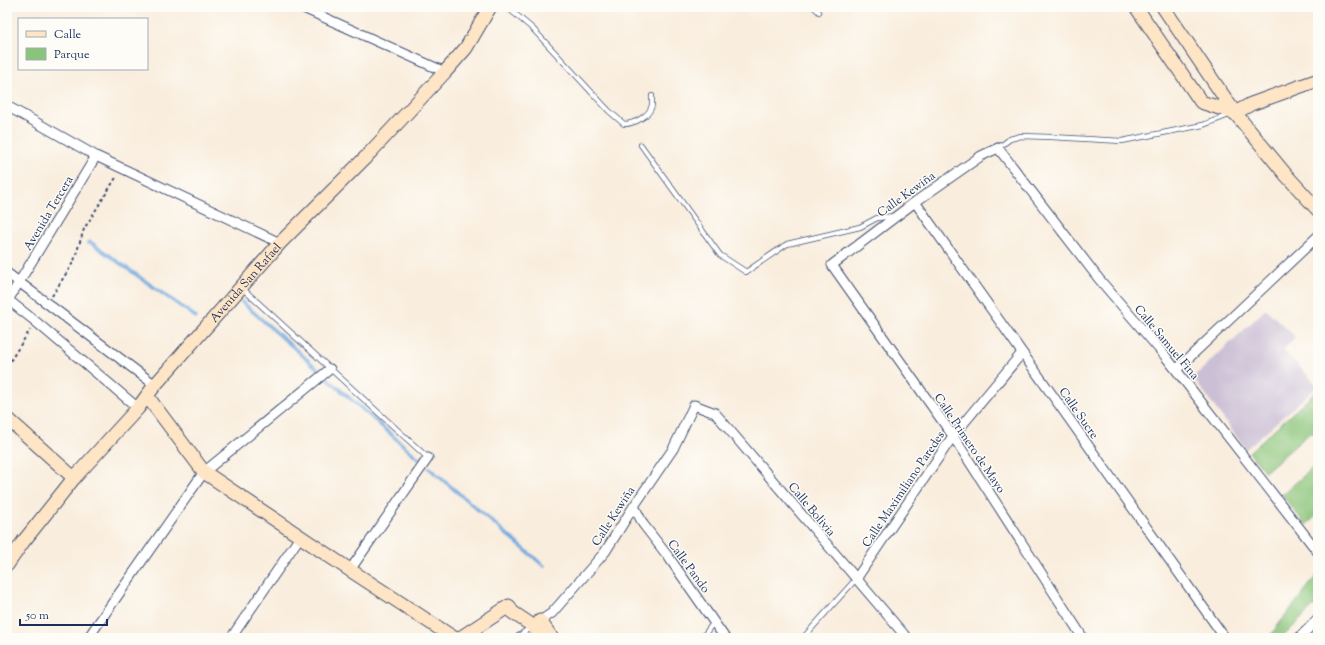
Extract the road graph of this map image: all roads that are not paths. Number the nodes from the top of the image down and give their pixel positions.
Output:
1 (301, 7) edge
2 (490, 7) edge
3 (508, 7) edge
4 (814, 7) edge
5 (1136, 7) edge
6 (1164, 7) edge
7 (819, 12) dead end
8 (445, 72) junction
9 (1318, 80) edge
10 (652, 96) dead end
11 (7, 106) edge
12 (1235, 112) junction
13 (641, 145) dead end
14 (998, 148) junction
15 (96, 156) junction
16 (916, 202) junction
17 (1318, 210) edge
18 (897, 215) junction
19 (1318, 236) edge
20 (280, 243) junction
21 (832, 265) joint
22 (7, 273) edge
23 (19, 282) junction
24 (241, 287) junction
25 (7, 300) edge
26 (1022, 353) junction
27 (330, 369) junction
28 (1176, 370) junction
29 (151, 391) junction
30 (694, 405) joint
31 (138, 408) junction
32 (7, 418) edge
33 (953, 436) junction
34 (428, 458) joint
35 (204, 472) junction
36 (74, 478) junction
37 (634, 506) junction
38 (300, 537) junction
39 (1318, 552) edge
40 (7, 565) edge
41 (350, 570) junction
42 (856, 579) junction
43 (1318, 619) edge
44 (714, 622) junction
45 (537, 624) junction
46 (88, 638) edge
47 (231, 638) edge
48 (454, 638) edge
49 (460, 638) edge
50 (516, 638) edge
51 (541, 638) edge
52 (552, 638) edge
53 (702, 638) edge
54 (725, 638) edge
55 (804, 638) edge
56 (907, 638) edge
57 (1083, 638) edge
58 (1225, 638) edge
59 (1299, 638) edge

1 - 8 street
2 - 8 street, Avenida San Rafael
3 - 10 lane
4 - 7 lane
5 - 12 street
6 - 12 street
8 - 20 street, Avenida San Rafael
9 - 12 street
11 - 15 street
12 - 14 lane
12 - 17 street
13 - 18 lane
14 - 16 street, Calle Kewiña
14 - 28 street, Calle Samuel Fina
15 - 20 street
15 - 23 street, Avenida Tercera
16 - 18 street, Calle Kewiña
16 - 26 street, Calle Sucre
18 - 21 street, Calle Kewiña
19 - 28 street
20 - 24 street, Avenida San Rafael
21 - 33 street, Calle Primero de Mayo
22 - 23 street
23 - 25 street, Avenida Tercera
23 - 29 street
24 - 27 lane
24 - 29 street, Avenida San Rafael
25 - 31 street
26 - 33 street, Calle Maximiliano Paredes
26 - 58 street, Calle Sucre
27 - 34 lane
27 - 35 street
28 - 39 street, Calle Samuel Fina
29 - 31 street, Avenida San Rafael
29 - 35 street
30 - 37 street, Calle Kewiña
30 - 42 street, Calle Bolivia
31 - 36 street, Avenida San Rafael
32 - 36 street
33 - 42 street, Calle Maximiliano Paredes
33 - 57 street, Calle Primero de Mayo
34 - 41 street
35 - 38 street
35 - 46 street
36 - 40 street, Avenida San Rafael
37 - 44 street, Calle Pando
37 - 45 street, Calle Kewiña
38 - 41 street
38 - 47 street
41 - 48 street
42 - 55 lane, Calle Maximiliano Paredes
42 - 56 street, Calle Bolivia
43 - 59 street
44 - 53 lane
44 - 54 street, Calle Pando
45 - 49 street
45 - 50 lane
45 - 51 street
45 - 52 street

